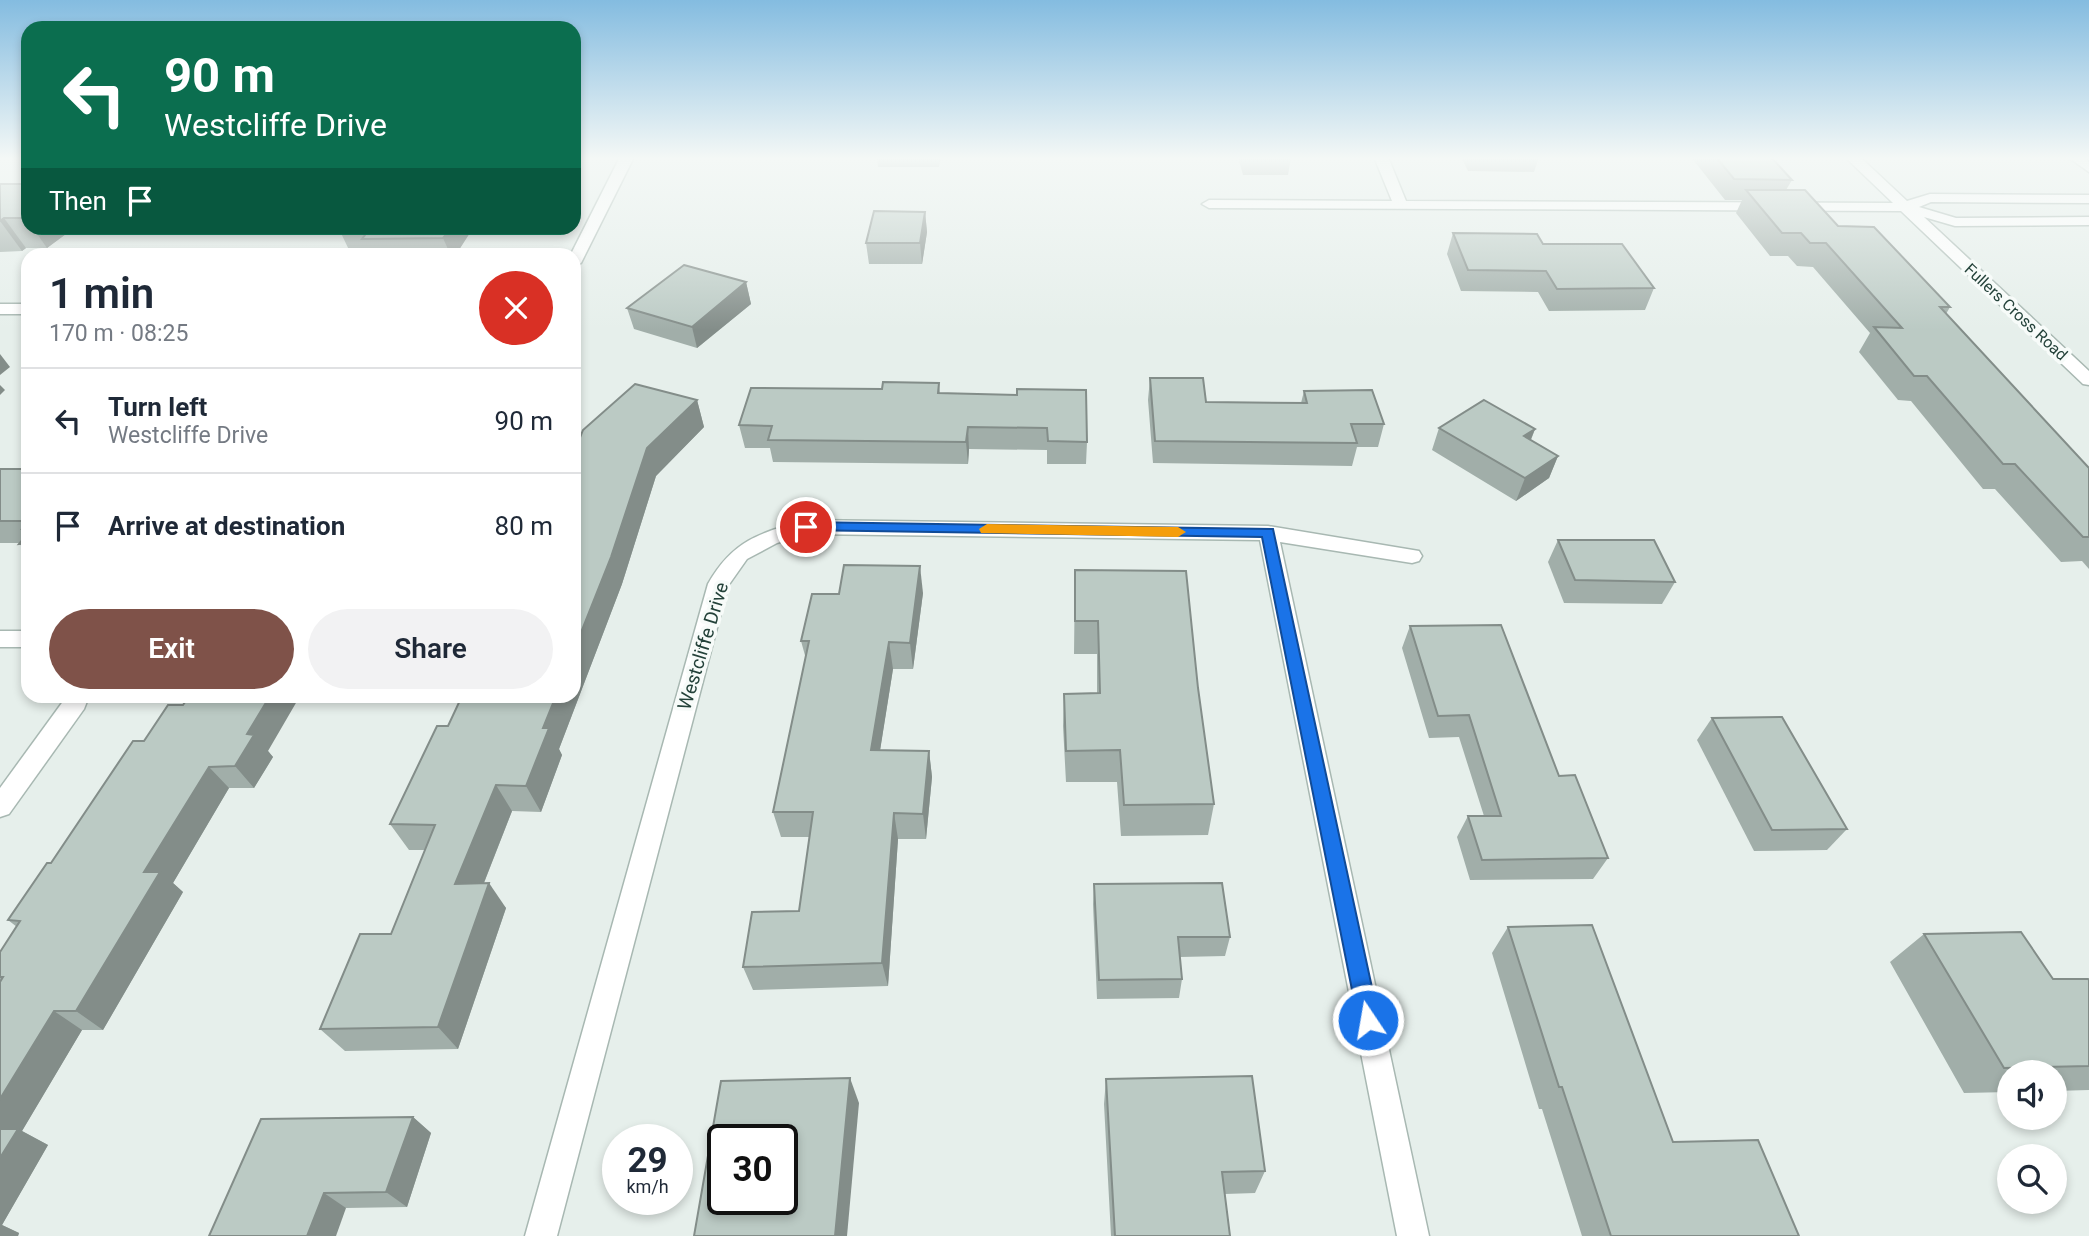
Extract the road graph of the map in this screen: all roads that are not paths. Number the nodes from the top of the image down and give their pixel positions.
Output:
1 (598, 215) edge
2 (1913, 215) edge
3 (1931, 215) edge
4 (2089, 222) edge
5 (581, 250) edge
6 (0, 309) edge
7 (21, 309) edge
8 (2089, 380) edge
9 (1268, 533) junction
10 (1412, 556) dead end
11 (0, 639) edge
12 (21, 639) edge
13 (76, 703) edge
14 (0, 807) edge
15 (541, 1236) edge
16 (1413, 1236) edge

1 - 5 street
2 - 8 street, Fullers Cross Road
3 - 4 street
6 - 7 street
9 - 10 street, Westcliffe Drive
9 - 15 street, Westcliffe Drive
9 - 16 street
11 - 12 street
13 - 14 street

